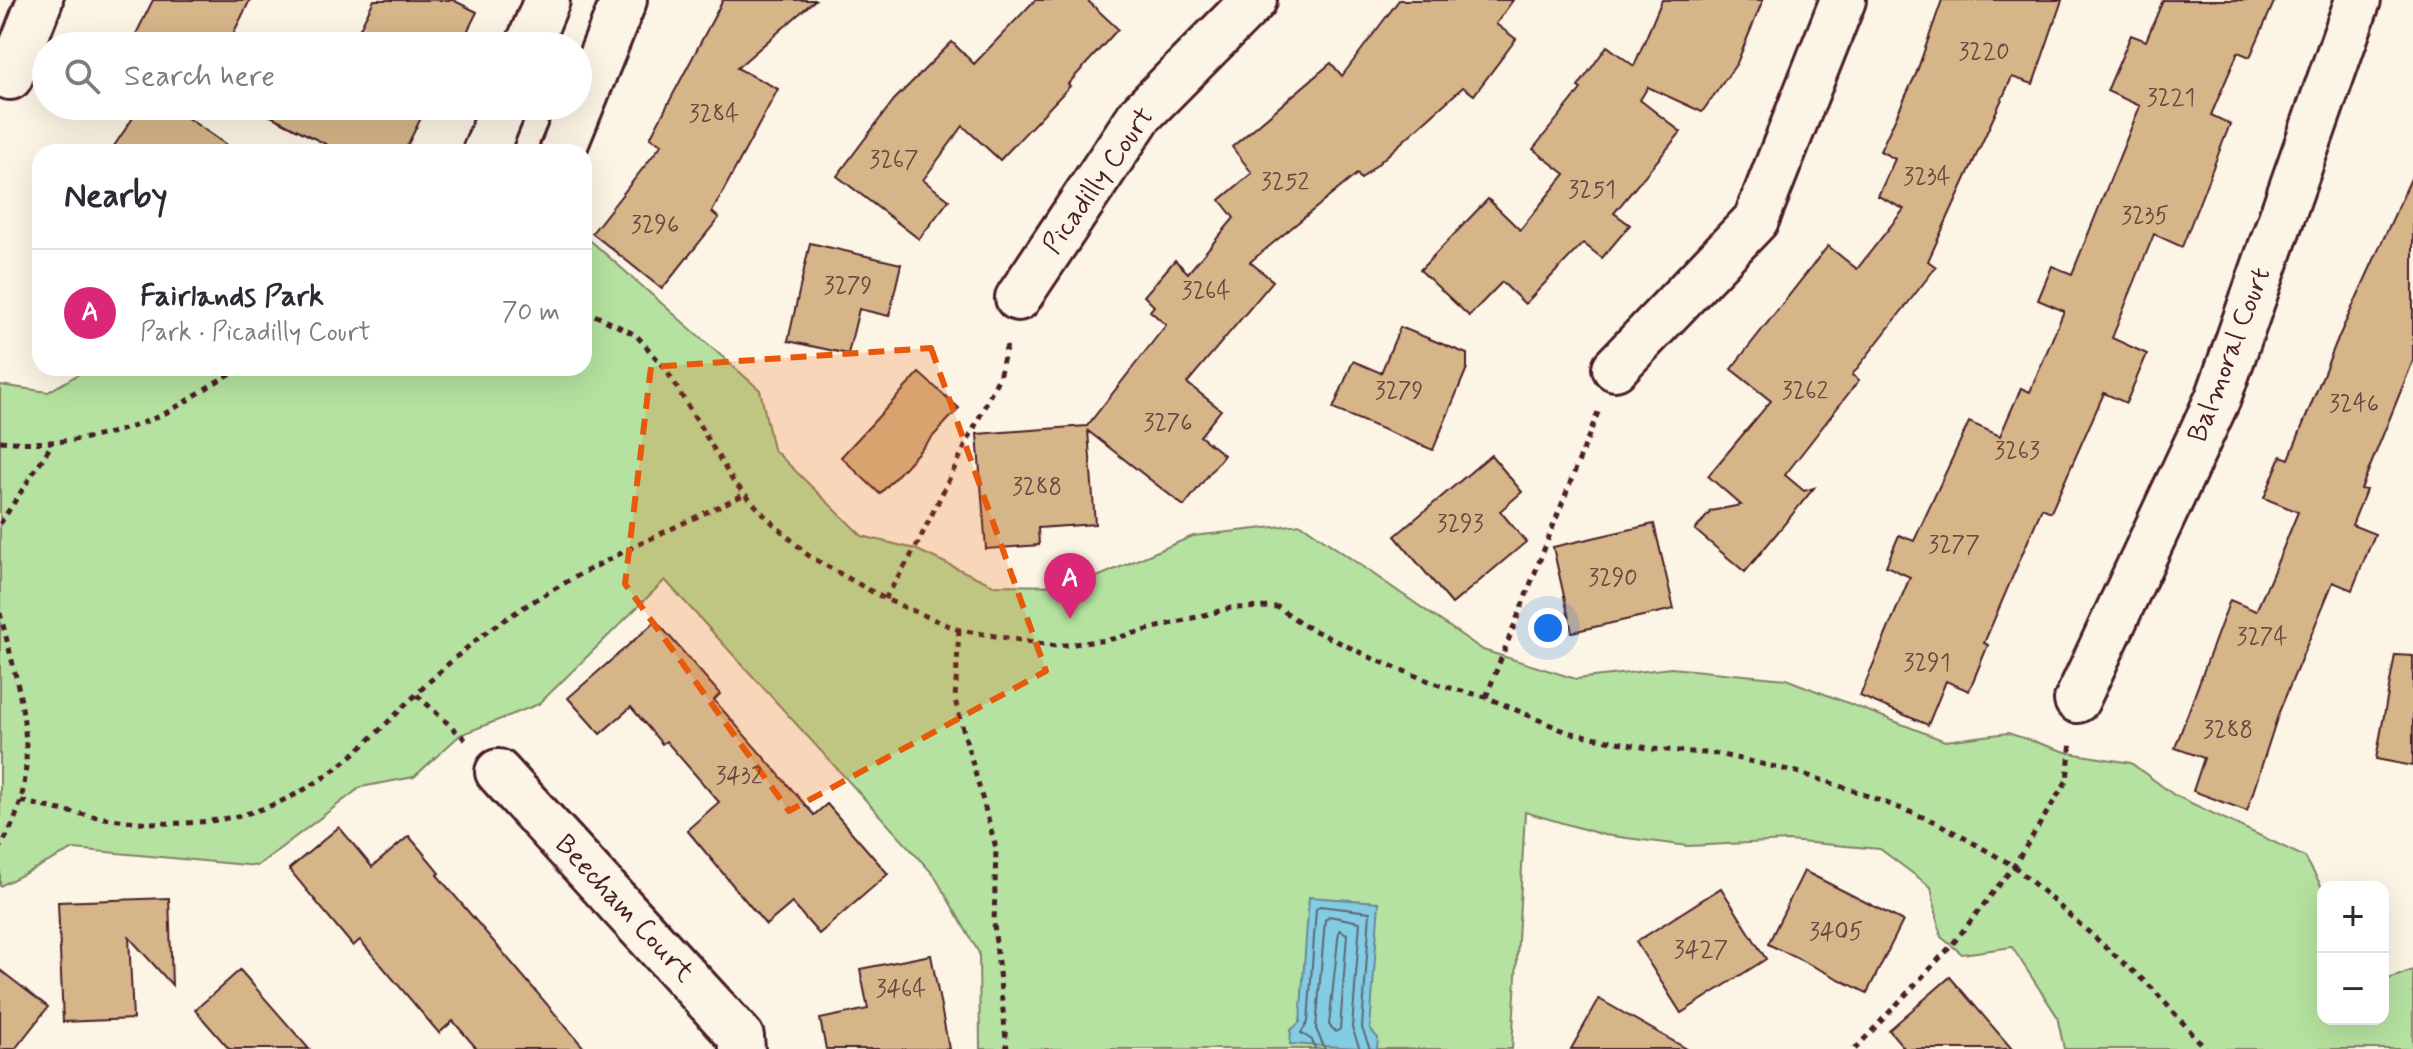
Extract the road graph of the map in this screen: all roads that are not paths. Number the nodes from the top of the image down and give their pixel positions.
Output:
1 (40, 0) edge
2 (547, 0) edge
3 (624, 0) edge
4 (1254, 0) edge
5 (1843, 0) edge
6 (2358, 0) edge
7 (534, 32) edge
8 (10, 77) dead end
9 (592, 78) edge
10 (498, 120) edge
11 (575, 120) edge
12 (488, 144) edge
13 (565, 144) edge
14 (1018, 298) road end
15 (1615, 368) road end
16 (2077, 700) road end
17 (498, 772) road end
18 (742, 1049) edge

1 - 8 street
2 - 7 street
3 - 9 street
4 - 14 street, Picadilly Court
5 - 15 street
6 - 16 street, Balmoral Court
10 - 12 street
11 - 13 street
17 - 18 street, Beecham Court

